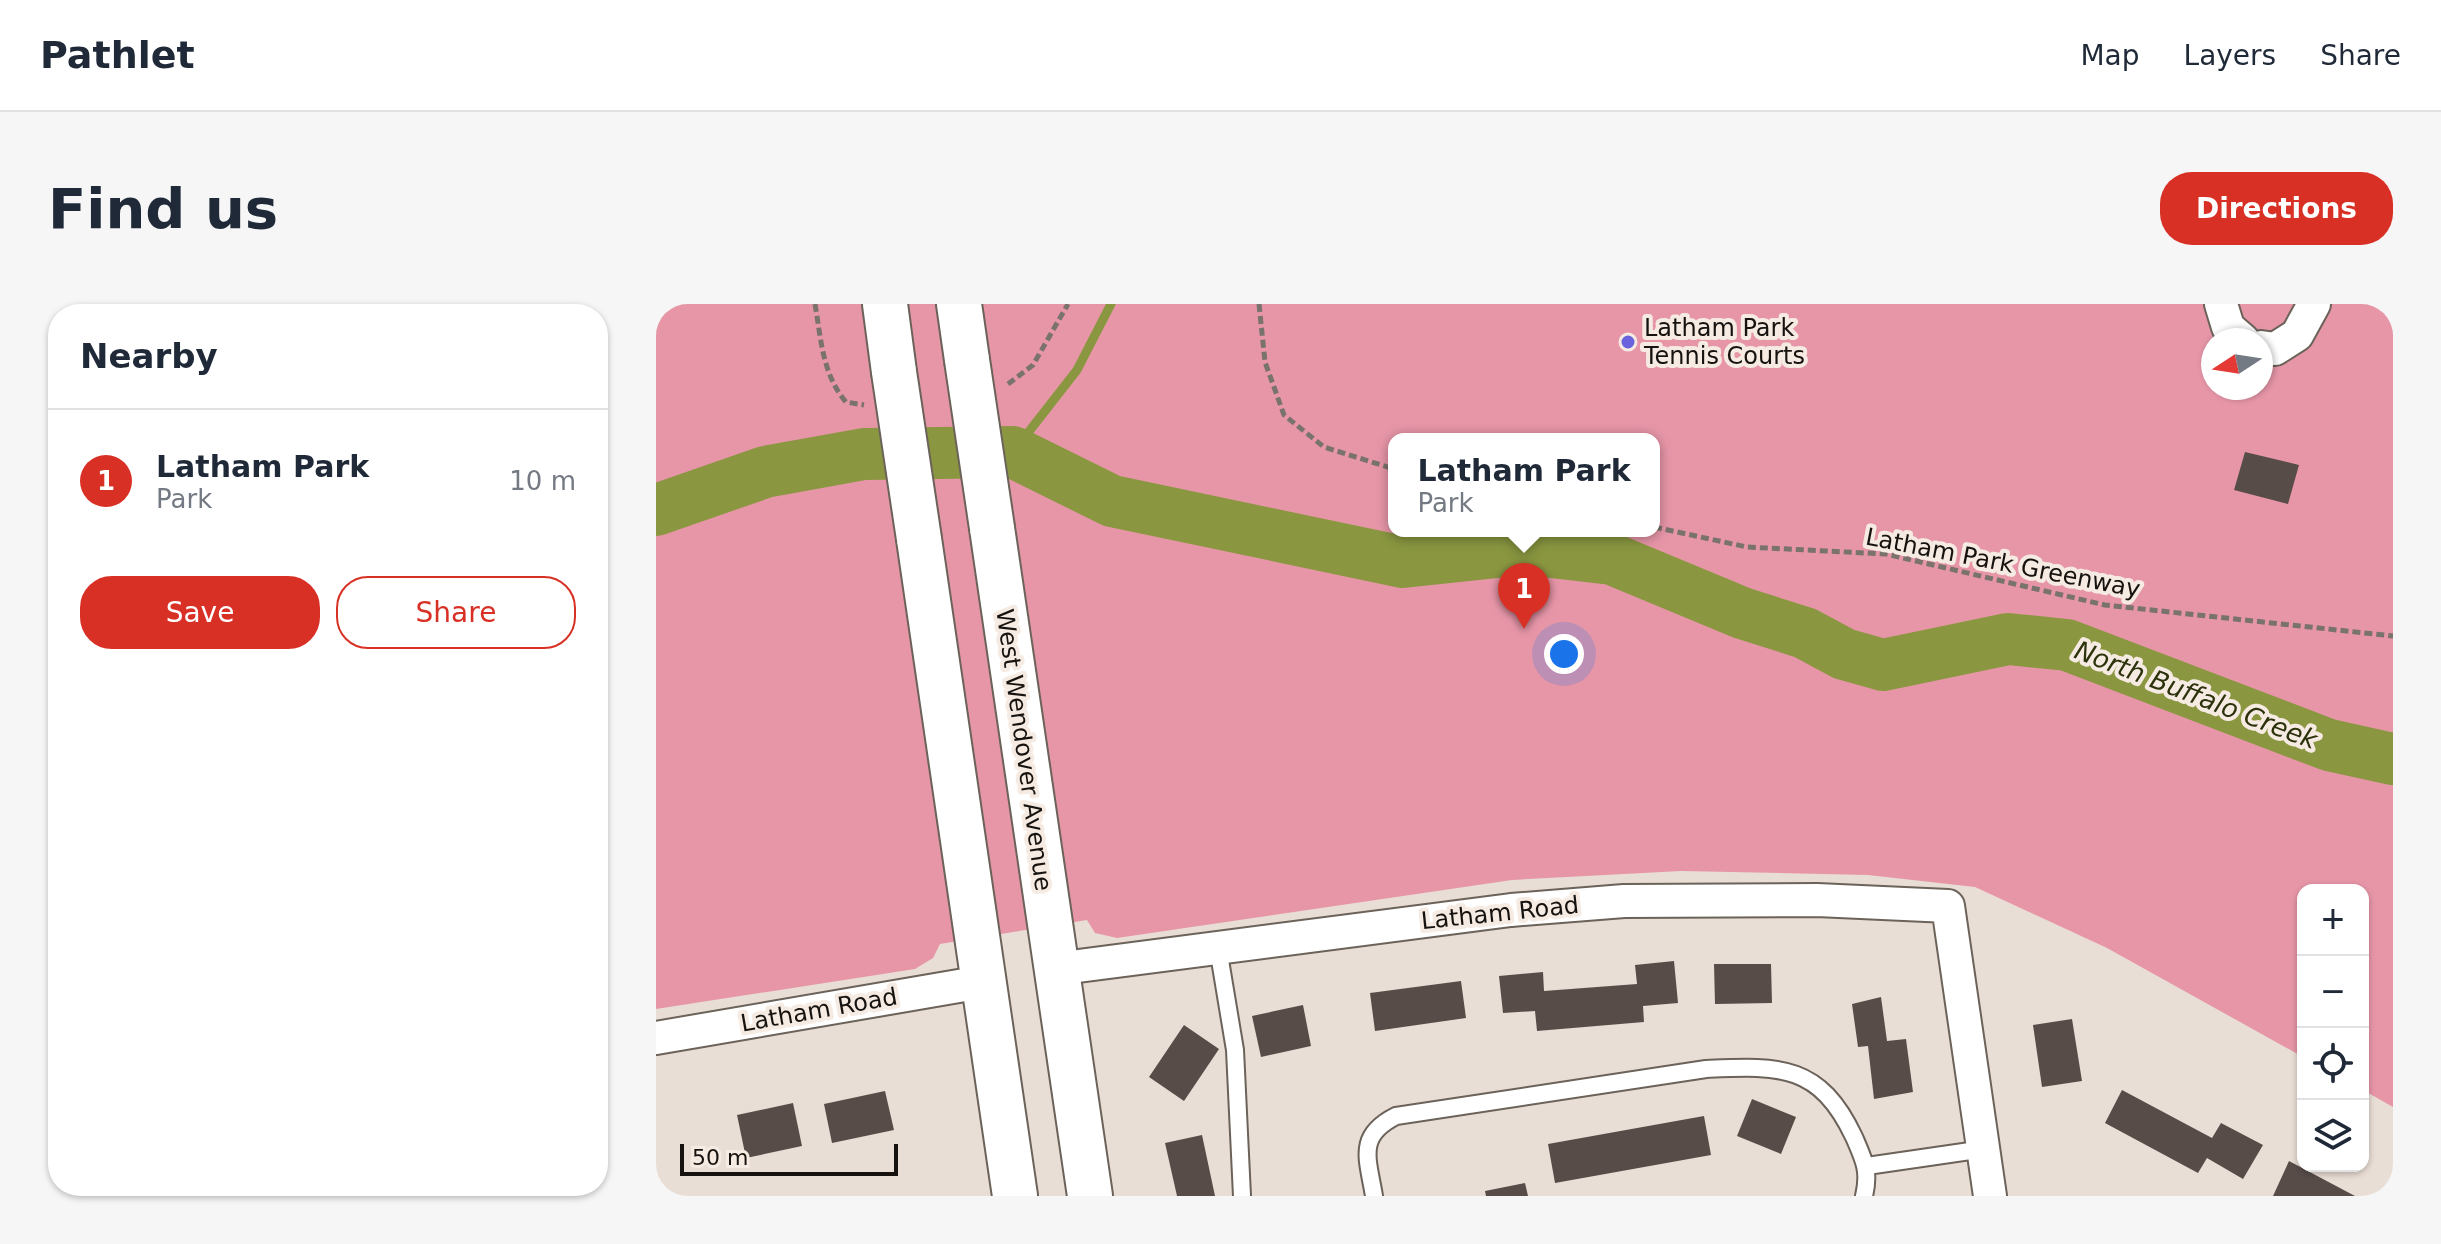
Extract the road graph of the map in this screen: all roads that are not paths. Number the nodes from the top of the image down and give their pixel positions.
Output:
1 (885, 304) edge
2 (959, 304) edge
3 (2221, 304) edge
4 (2314, 304) edge
5 (2229, 328) edge
6 (2273, 349) edge
7 (1218, 948) junction
8 (1055, 969) junction
9 (982, 982) junction
10 (656, 1038) edge
11 (1984, 1149) junction
12 (1867, 1166) junction
13 (1015, 1196) edge
14 (1090, 1196) edge
15 (1242, 1196) edge
16 (1374, 1196) edge
17 (1864, 1196) edge
18 (1990, 1196) edge

1 - 9 highway, bridge
2 - 8 highway, West Wendover Avenue, bridge
3 - 5 street
4 - 6 street
7 - 8 street, Latham Road
7 - 11 street, Latham Road
7 - 15 lane
8 - 14 highway, West Wendover Avenue
9 - 10 street, Latham Road
9 - 13 highway
11 - 12 lane
11 - 18 street
12 - 16 lane
12 - 17 lane

